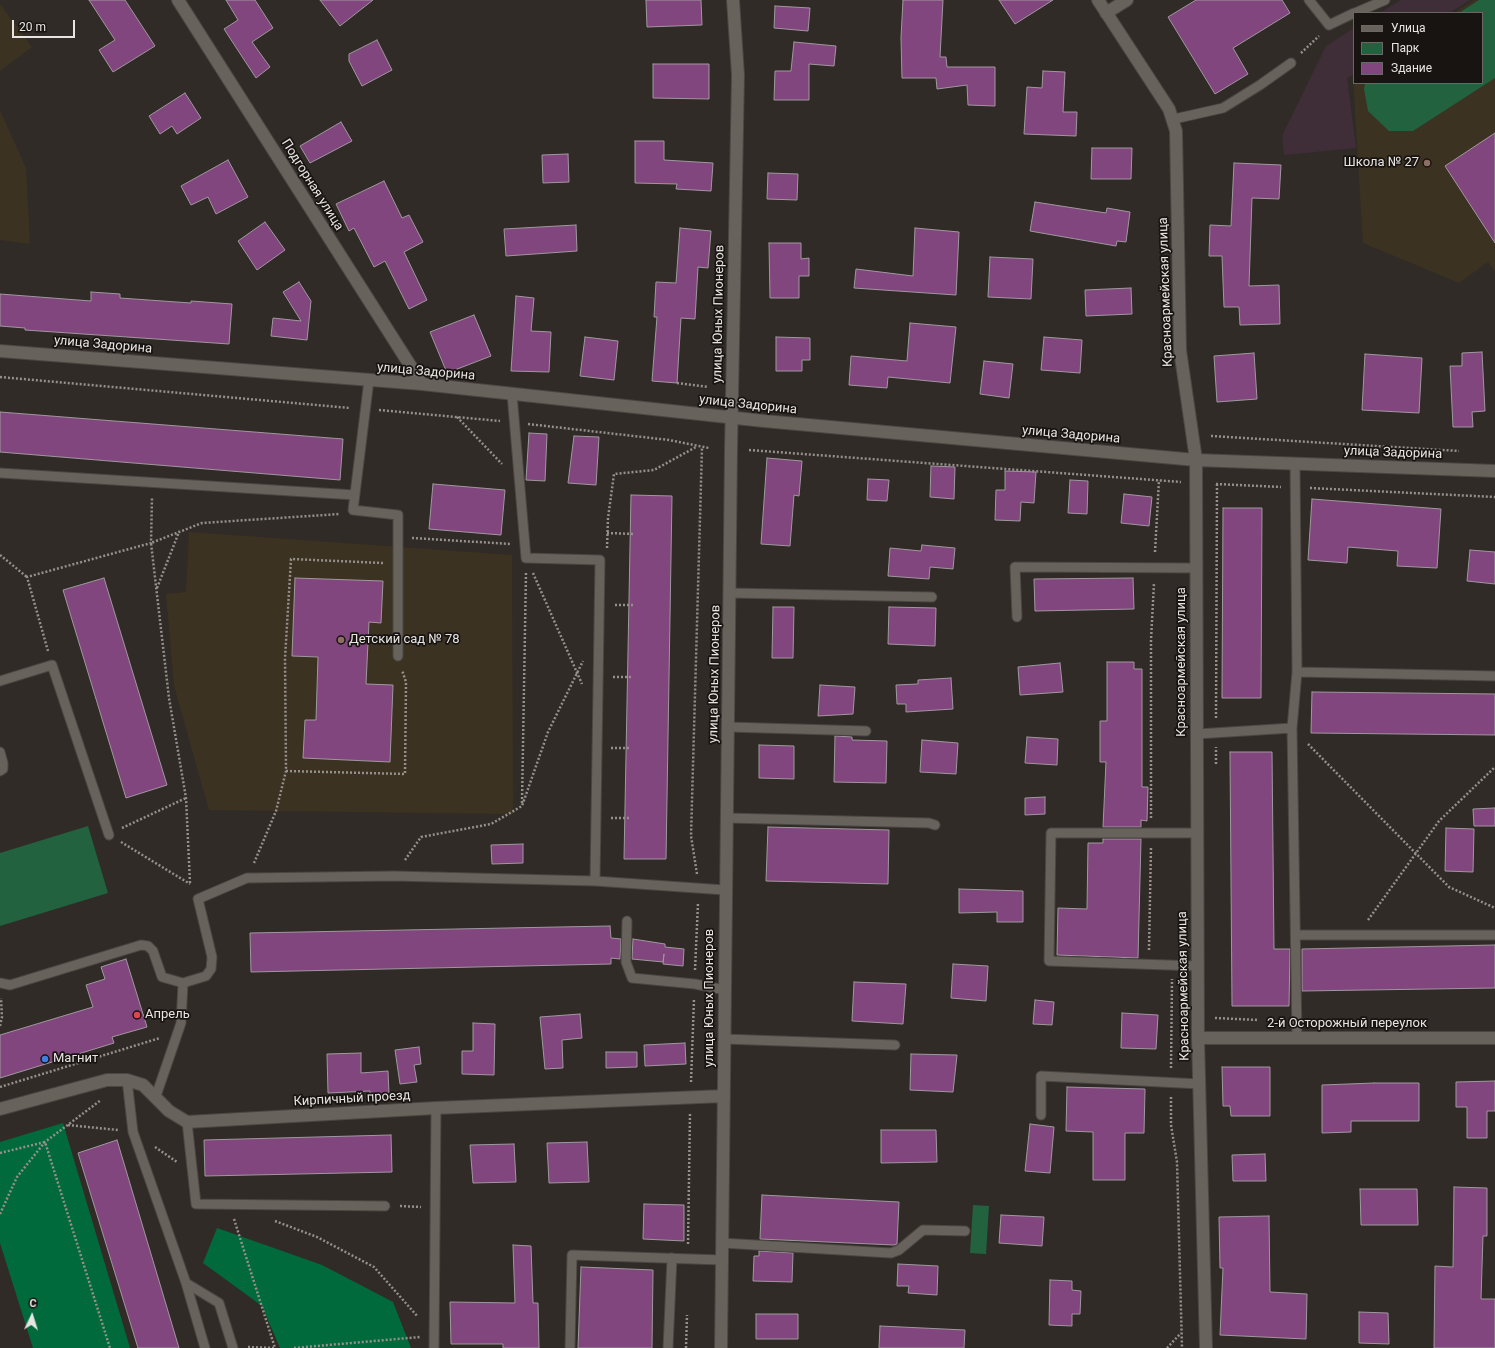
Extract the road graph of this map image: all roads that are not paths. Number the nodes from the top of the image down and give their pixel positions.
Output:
1 (178, 0) edge
2 (733, 0) edge
3 (1098, 0) edge
4 (1127, 0) edge
5 (1309, 0) edge
6 (1385, 0) edge
7 (1356, 12) edge
8 (1106, 13) junction
9 (1353, 14) edge
10 (1291, 64) road end
11 (1174, 120) junction
12 (0, 350) edge
13 (369, 380) junction
14 (422, 384) junction
15 (512, 394) junction
16 (731, 418) junction
17 (1196, 460) junction
18 (1295, 464) junction
19 (1495, 471) edge
20 (0, 473) edge
21 (355, 495) junction
22 (1196, 568) junction
23 (730, 592) junction
24 (932, 597) dead end
25 (1017, 616) dead end
26 (398, 656) road end
27 (1297, 672) junction
28 (1495, 676) edge
29 (0, 681) edge
30 (728, 727) junction
31 (1292, 728) junction
32 (866, 730) dead end
33 (1196, 734) junction
34 (0, 752) edge
35 (0, 771) edge
36 (727, 818) junction
37 (935, 825) dead end
38 (1197, 833) junction
39 (109, 835) road end
40 (595, 881) junction
41 (725, 890) junction
42 (627, 921) dead end
43 (1296, 935) junction
44 (1495, 935) edge
45 (1198, 966) junction
46 (0, 983) edge
47 (184, 983) junction
48 (725, 990) junction
49 (1198, 1038) junction
50 (1297, 1038) junction
51 (1495, 1038) edge
52 (724, 1039) junction
53 (895, 1045) dead end
54 (127, 1080) junction
55 (1200, 1084) junction
56 (156, 1096) junction
57 (724, 1096) junction
58 (436, 1108) junction
59 (0, 1109) edge
60 (1041, 1115) dead end
61 (188, 1122) junction
62 (386, 1206) road end
63 (965, 1231) dead end
64 (722, 1243) junction
65 (672, 1258) junction
66 (722, 1260) junction
67 (186, 1283) junction
68 (205, 1348) edge
69 (233, 1348) edge
70 (434, 1348) edge
71 (570, 1348) edge
72 (668, 1348) edge
73 (721, 1348) edge
74 (1206, 1348) edge

1 - 14 street, Подгорная улица
2 - 16 street, улица Юных Пионеров
3 - 8 street, Красноармейская улица
4 - 8 street
5 - 9 lane
6 - 7 lane
8 - 11 street, Красноармейская улица
10 - 11 lane
11 - 17 street, Красноармейская улица
12 - 13 street, улица Задорина
13 - 14 street, улица Задорина
13 - 21 lane
14 - 15 street, улица Задорина
15 - 16 street, улица Задорина
15 - 40 lane
16 - 17 street, улица Задорина
16 - 23 street, улица Юных Пионеров
17 - 18 street, улица Задорина
17 - 22 street, Красноармейская улица
18 - 19 street, улица Задорина
18 - 27 lane
20 - 21 lane
21 - 26 lane
22 - 25 lane
22 - 33 street, Красноармейская улица
23 - 24 lane
23 - 30 street, улица Юных Пионеров
27 - 28 lane
27 - 31 lane
29 - 39 lane
30 - 32 lane
30 - 36 street, улица Юных Пионеров
31 - 33 lane
31 - 43 lane
33 - 38 street, Красноармейская улица
34 - 35 lane
36 - 37 lane
36 - 41 street, улица Юных Пионеров
38 - 45 street, Красноармейская улица
38 - 45 lane
40 - 41 lane
40 - 47 lane
41 - 48 street, улица Юных Пионеров
42 - 48 lane
43 - 44 lane
43 - 50 lane
45 - 49 street, Красноармейская улица
46 - 47 lane
47 - 56 lane
48 - 52 street, улица Юных Пионеров
49 - 50 street, 2-й Осторожный переулок
49 - 55 street, Красноармейская улица
50 - 51 street, 2-й Осторожный переулок
52 - 53 lane
52 - 57 street, улица Юных Пионеров
54 - 56 street
54 - 59 street
54 - 67 lane
55 - 60 lane
55 - 74 street, Красноармейская улица
56 - 61 street
57 - 58 street, Кирпичный проезд
57 - 64 street, улица Юных Пионеров
58 - 61 street, Кирпичный проезд
58 - 70 lane
61 - 62 lane
63 - 64 lane
64 - 66 street, улица Юных Пионеров
65 - 66 lane
65 - 71 lane
65 - 72 lane
66 - 73 street, улица Юных Пионеров
67 - 68 lane
67 - 69 lane

